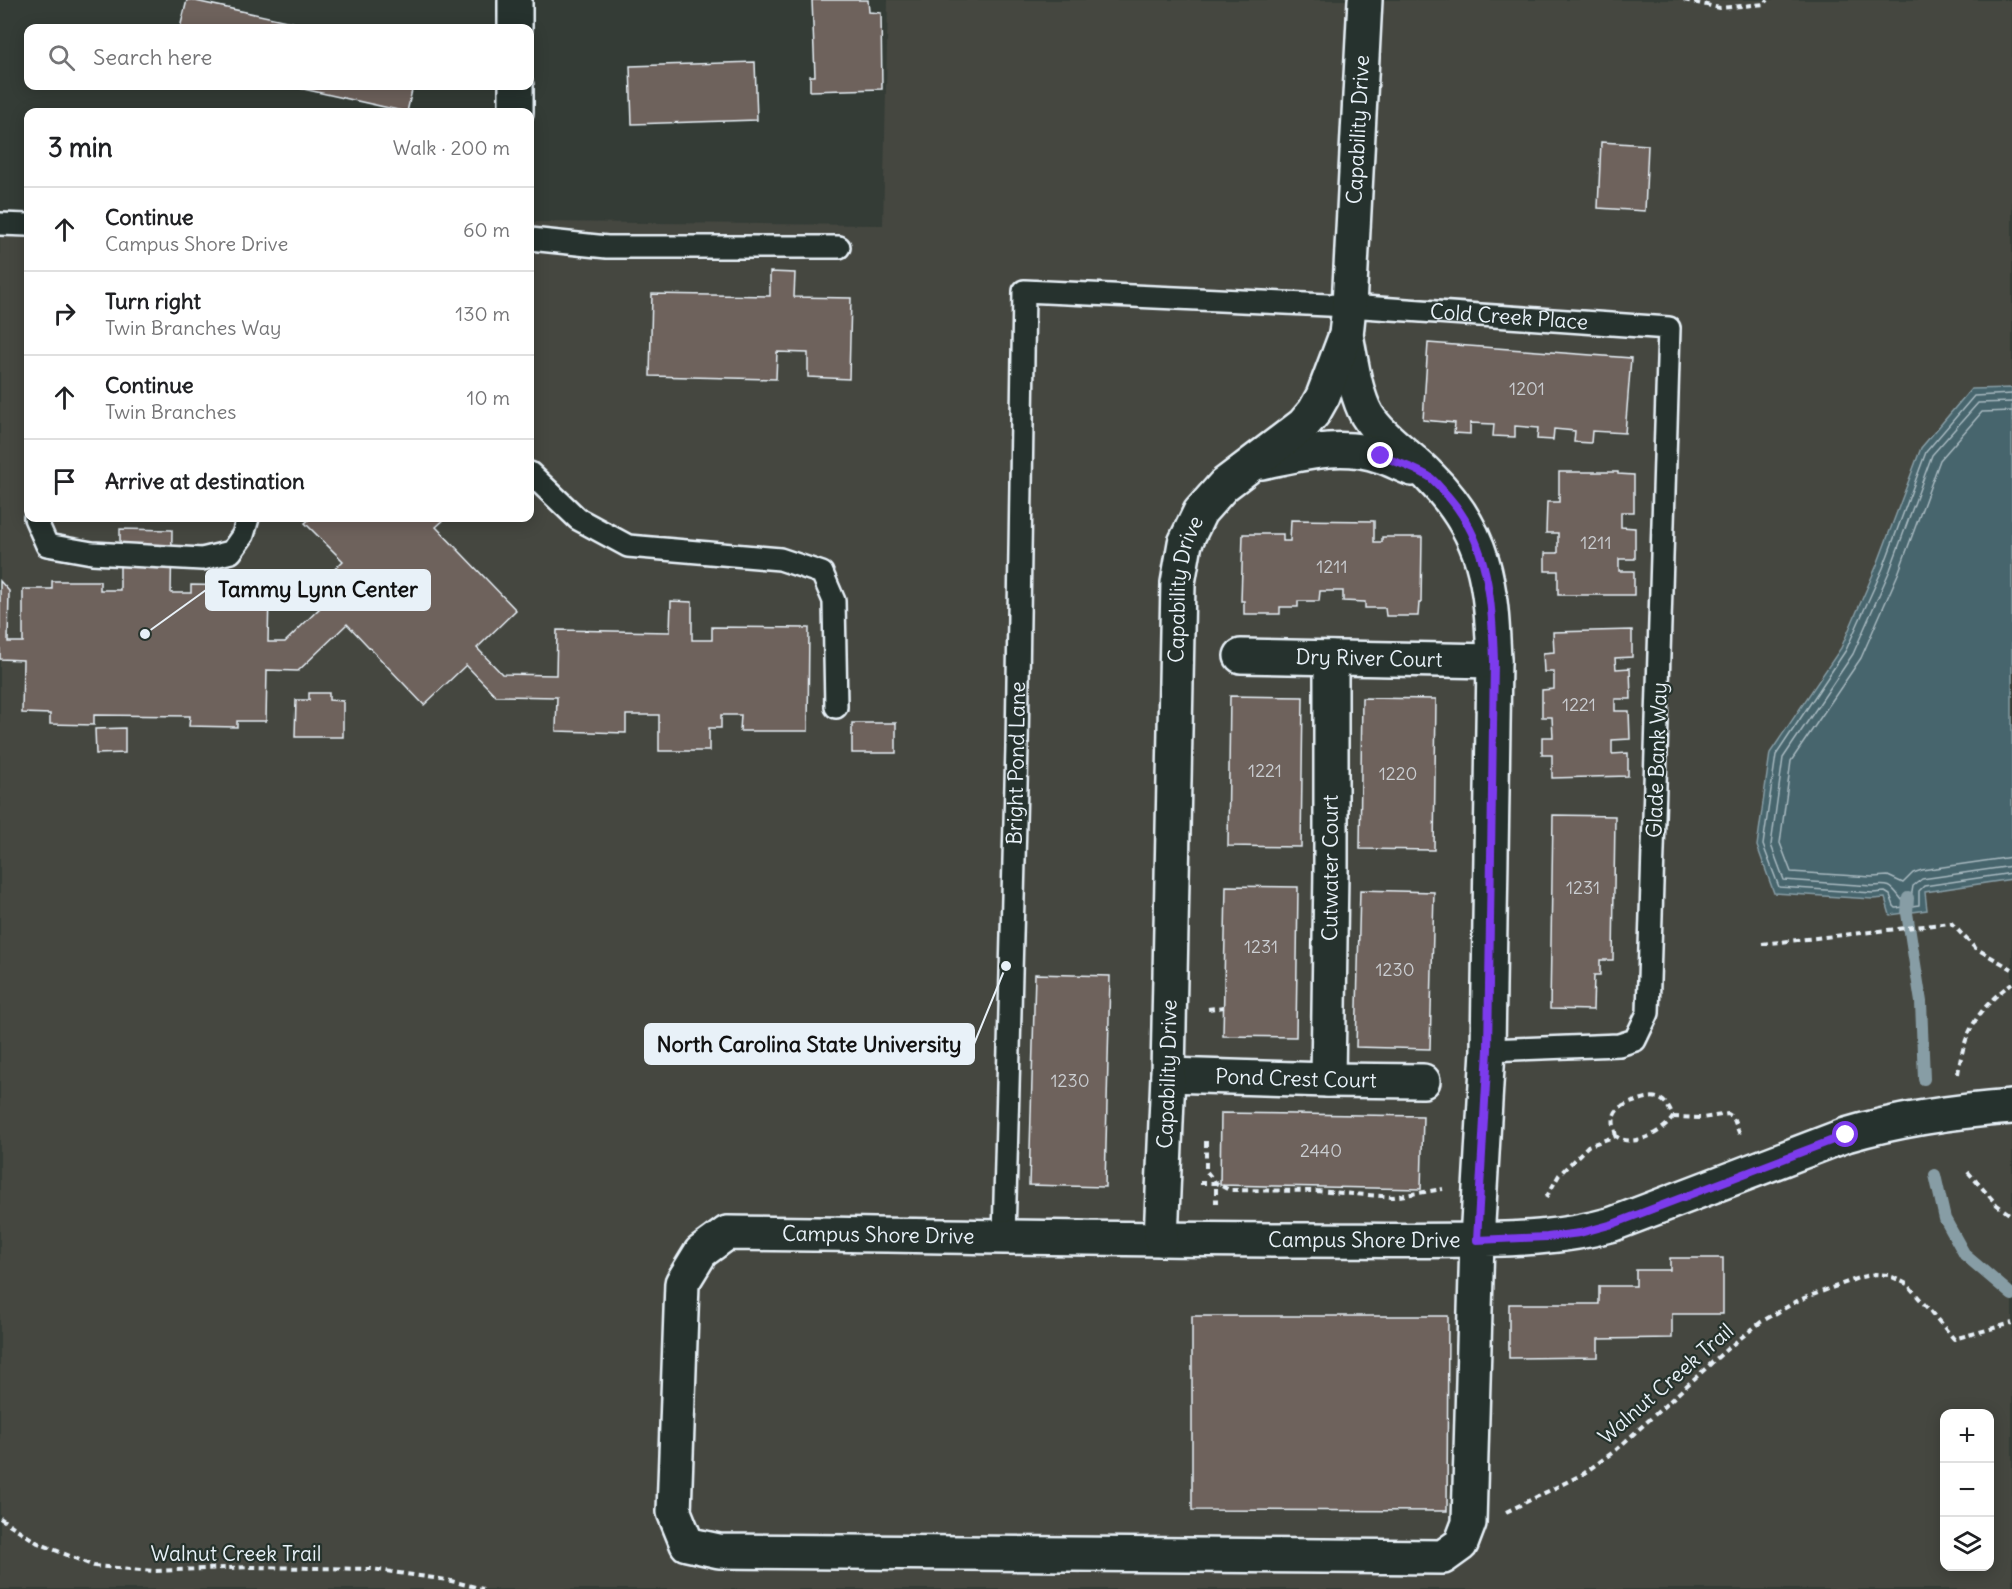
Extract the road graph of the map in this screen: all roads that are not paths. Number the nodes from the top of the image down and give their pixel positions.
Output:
1 (515, 0) edge
2 (1365, 0) edge
3 (515, 24) edge
4 (516, 90) edge
5 (516, 108) edge
6 (0, 224) edge
7 (24, 225) edge
8 (534, 239) edge
9 (839, 247) dead end
10 (1024, 291) joint
11 (1348, 320) junction
12 (1669, 328) joint
13 (1253, 464) junction
14 (1430, 476) junction
15 (534, 477) edge
16 (37, 522) edge
17 (247, 522) edge
18 (1242, 656) dead end
19 (1331, 658) junction
20 (1494, 661) junction
21 (836, 707) dead end
22 (1488, 1050) junction
23 (1168, 1075) junction
24 (1328, 1080) junction
25 (1423, 1081) dead end
26 (2012, 1107) edge
27 (1005, 1237) junction
28 (1161, 1239) junction
29 (1477, 1240) junction

1 - 3 street
2 - 11 street, Capability Drive
4 - 5 street
6 - 7 lane
8 - 9 lane
10 - 11 lane, Cold Creek Place
10 - 27 lane, Bright Pond Lane
11 - 12 lane, Cold Creek Place
11 - 13 street, Capability Drive
11 - 14 street
12 - 22 lane, Glade Bank Way
13 - 14 street
13 - 23 street, Capability Drive
14 - 20 street
15 - 21 lane
16 - 17 lane
18 - 19 street, Dry River Court
19 - 20 street, Dry River Court
19 - 24 street, Cutwater Court
20 - 22 street
22 - 29 street
23 - 24 street, Pond Crest Court
23 - 28 street, Capability Drive
24 - 25 street, Pond Crest Court
26 - 29 street, Campus Shore Drive
27 - 28 street, Campus Shore Drive
27 - 29 street, Campus Shore Drive
28 - 29 street, Campus Shore Drive

